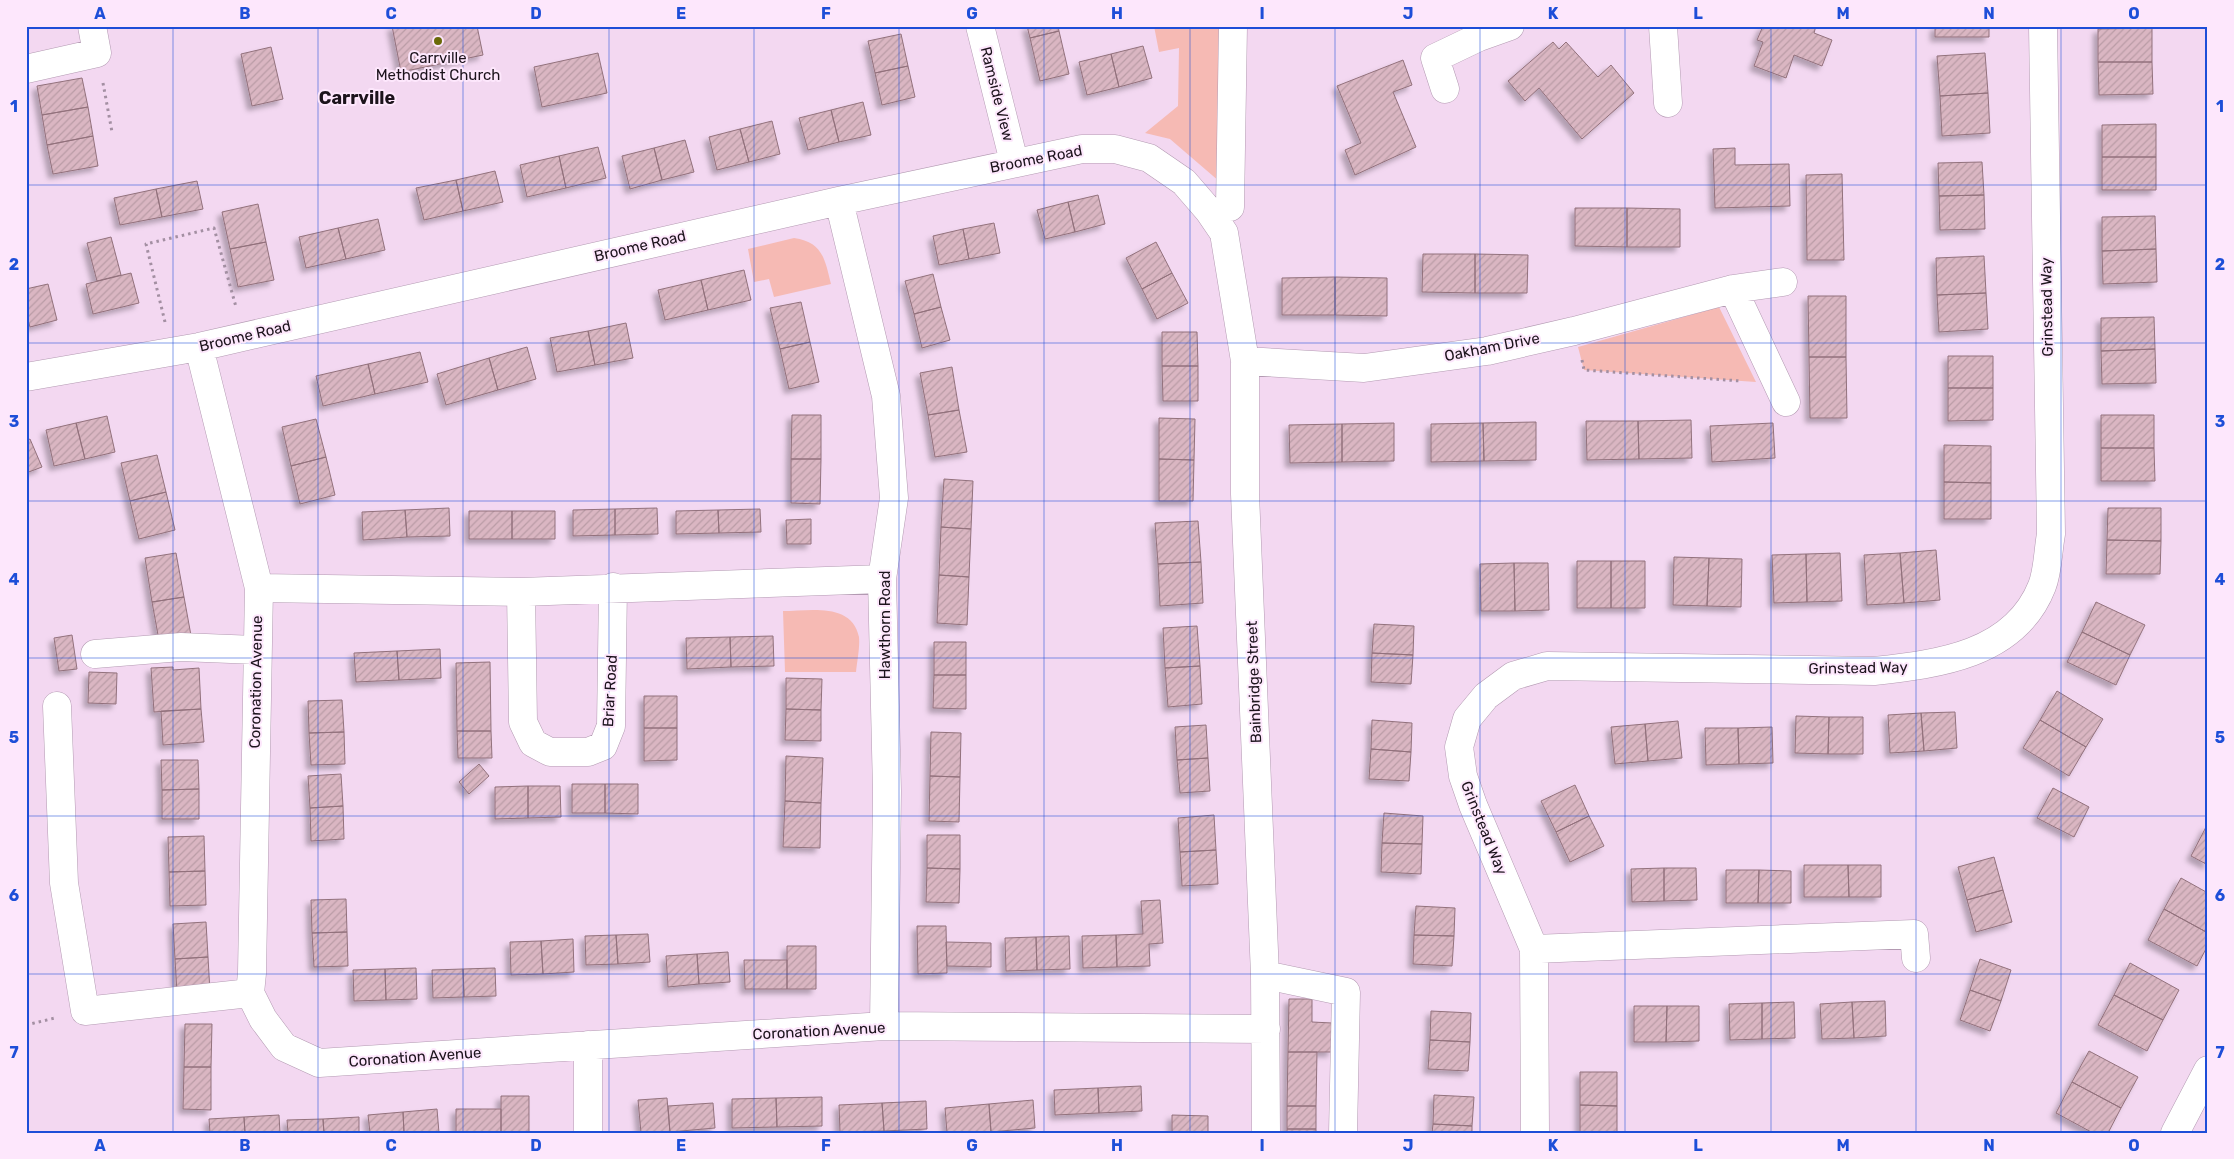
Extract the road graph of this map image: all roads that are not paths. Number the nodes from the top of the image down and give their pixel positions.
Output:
1 (92, 26) edge
2 (980, 26) edge
3 (1233, 26) edge
4 (1510, 26) edge
5 (1663, 26) edge
6 (2042, 26) edge
7 (26, 69) edge
8 (1445, 90) dead end
9 (1668, 103) dead end
10 (1014, 162) junction
11 (839, 201) junction
12 (1227, 220) junction
13 (1783, 282) dead end
14 (1733, 289) junction
15 (199, 347) junction
16 (1245, 361) junction
17 (26, 377) edge
18 (1781, 393) road end
19 (882, 579) junction
20 (613, 587) junction
21 (259, 588) junction
22 (521, 592) junction
23 (256, 650) junction
24 (95, 654) dead end
25 (57, 706) dead end
26 (1534, 949) junction
27 (1916, 958) dead end
28 (1266, 976) junction
29 (250, 994) junction
30 (884, 1026) junction
31 (1266, 1029) junction
32 (588, 1046) junction
33 (2208, 1070) edge
34 (588, 1133) edge
35 (1266, 1133) edge
36 (1343, 1133) edge
37 (1535, 1133) edge
38 (2174, 1133) edge

1 - 7 street
2 - 10 street, Ramside View
3 - 12 street
4 - 8 street
5 - 9 street
6 - 26 street, Grinstead Way
10 - 11 street, Broome Road
10 - 12 street, Broome Road
11 - 15 street, Broome Road
11 - 19 street, Hawthorn Road
12 - 16 street, Bainbridge Street
13 - 14 street, Oakham Drive
14 - 16 street, Oakham Drive
14 - 18 street
15 - 17 street, Broome Road
15 - 21 street, Coronation Avenue
16 - 28 street, Bainbridge Street
19 - 20 street
19 - 30 street, Hawthorn Road
20 - 22 street
20 - 22 street, Briar Road
21 - 22 street
21 - 23 street, Coronation Avenue
23 - 24 street
23 - 29 street, Coronation Avenue
25 - 29 street
26 - 27 street
26 - 37 street, Grinstead Way
28 - 31 street, Bainbridge Street
28 - 36 street
29 - 32 street, Coronation Avenue
30 - 31 street, Coronation Avenue
30 - 32 street, Coronation Avenue
31 - 35 street, Bainbridge Street
32 - 34 street
33 - 38 street

